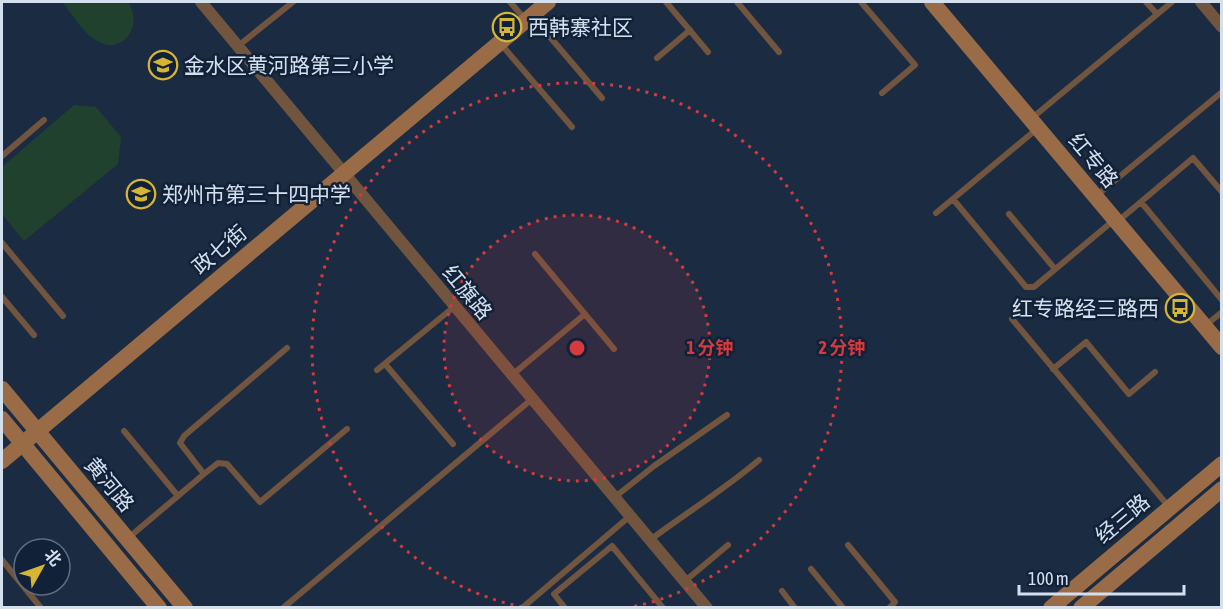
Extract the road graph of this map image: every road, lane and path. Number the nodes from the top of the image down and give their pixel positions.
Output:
1 (201, 2) edge
2 (292, 2) edge
3 (510, 2) edge
4 (548, 2) edge
5 (666, 2) edge
6 (737, 2) edge
7 (861, 2) edge
8 (932, 2) edge
9 (1146, 2) edge
10 (1172, 2) edge
11 (1201, 2) edge
12 (1157, 14) junction
13 (528, 18) junction
14 (1221, 27) edge
15 (690, 30) junction
16 (500, 42) junction
17 (238, 46) junction
18 (708, 52) dead end
19 (779, 52) dead end
20 (657, 58) dead end
21 (1221, 92) edge
22 (882, 93) dead end
23 (602, 98) dead end
24 (44, 120) dead end
25 (1035, 123) junction
26 (572, 127) dead end
27 (2, 156) edge
28 (344, 173) junction
29 (1221, 192) edge
30 (1095, 196) junction
31 (953, 199) junction
32 (1141, 202) junction
33 (936, 213) dead end
34 (1009, 214) dead end
35 (1116, 221) junction
36 (2, 243) edge
37 (535, 254) dead end
38 (1055, 269) junction
39 (2, 297) edge
40 (1221, 300) edge
41 (455, 306) junction
42 (1221, 312) edge
43 (585, 314) junction
44 (63, 316) dead end
45 (1012, 319) dead end
46 (1204, 326) junction
47 (34, 335) dead end
48 (1220, 342) edge
49 (287, 348) dead end
50 (614, 349) dead end
51 (386, 364) junction
52 (1053, 369) junction
53 (377, 370) dead end
54 (1155, 372) dead end
55 (512, 375) junction
56 (2, 389) edge
57 (532, 399) junction
58 (727, 415) dead end
59 (2, 419) edge
60 (347, 429) dead end
61 (37, 431) junction
62 (124, 431) dead end
63 (22, 444) junction
64 (453, 444) dead end
65 (759, 460) dead end
66 (2, 461) edge
67 (1221, 464) edge
68 (204, 474) junction
69 (1221, 489) edge
70 (178, 496) junction
71 (615, 497) junction
72 (1169, 508) junction
73 (630, 516) junction
74 (127, 539) junction
75 (650, 540) junction
76 (728, 545) dead end
77 (848, 545) dead end
78 (2, 560) edge
79 (811, 569) dead end
80 (685, 581) junction
81 (782, 591) dead end
82 (38, 607) edge
83 (159, 608) edge
84 (184, 608) edge
85 (283, 608) edge
86 (522, 608) edge
87 (565, 608) edge
88 (663, 608) edge
89 (707, 608) edge
90 (795, 608) edge
91 (843, 608) edge
92 (889, 608) edge
93 (1051, 608) edge
94 (1082, 608) edge

1 - 17 street, 红旗路
2 - 17 lane
3 - 13 lane
4 - 13 street, 政七街
5 - 15 lane
6 - 19 lane
7 - 22 lane
8 - 25 street, 红专路
9 - 12 lane
10 - 12 lane
11 - 14 street
12 - 25 lane
13 - 16 street, 政七街
13 - 23 lane
15 - 18 lane
15 - 20 lane
16 - 26 lane
16 - 28 street, 政七街
17 - 28 street, 红旗路
21 - 30 lane
24 - 27 lane
25 - 30 street, 红专路
25 - 31 lane
28 - 41 street, 红旗路
28 - 61 street, 政七街
29 - 32 lane
30 - 35 street, 红专路
31 - 33 lane
31 - 38 lane
32 - 35 lane
32 - 40 lane
34 - 38 lane
35 - 38 lane
35 - 46 street, 红专路
36 - 44 lane
37 - 43 lane
39 - 47 lane
41 - 51 lane
41 - 55 street, 红旗路
42 - 46 lane
43 - 50 lane
43 - 55 lane
45 - 52 lane
46 - 48 street, 红专路
49 - 68 lane
51 - 53 lane
51 - 64 lane
52 - 54 lane
52 - 72 lane
55 - 57 street, 红旗路
56 - 61 street, 黄河路
57 - 71 street, 红旗路
57 - 85 lane
58 - 71 lane
59 - 63 street, 黄河路
60 - 68 lane
61 - 63 street, 政七街
61 - 74 street, 黄河路
62 - 70 lane
63 - 66 street, 政七街
63 - 83 street, 黄河路
65 - 75 lane
67 - 72 street, 经三路
68 - 70 lane
69 - 94 street, 经三路
70 - 74 lane
71 - 73 street, 红旗路
72 - 93 street, 经三路
73 - 75 street, 红旗路
73 - 86 lane
74 - 84 street, 黄河路
75 - 80 street, 红旗路
76 - 80 lane
77 - 92 lane
78 - 82 lane
79 - 91 lane
80 - 89 street, 红旗路
81 - 90 lane
87 - 88 lane

